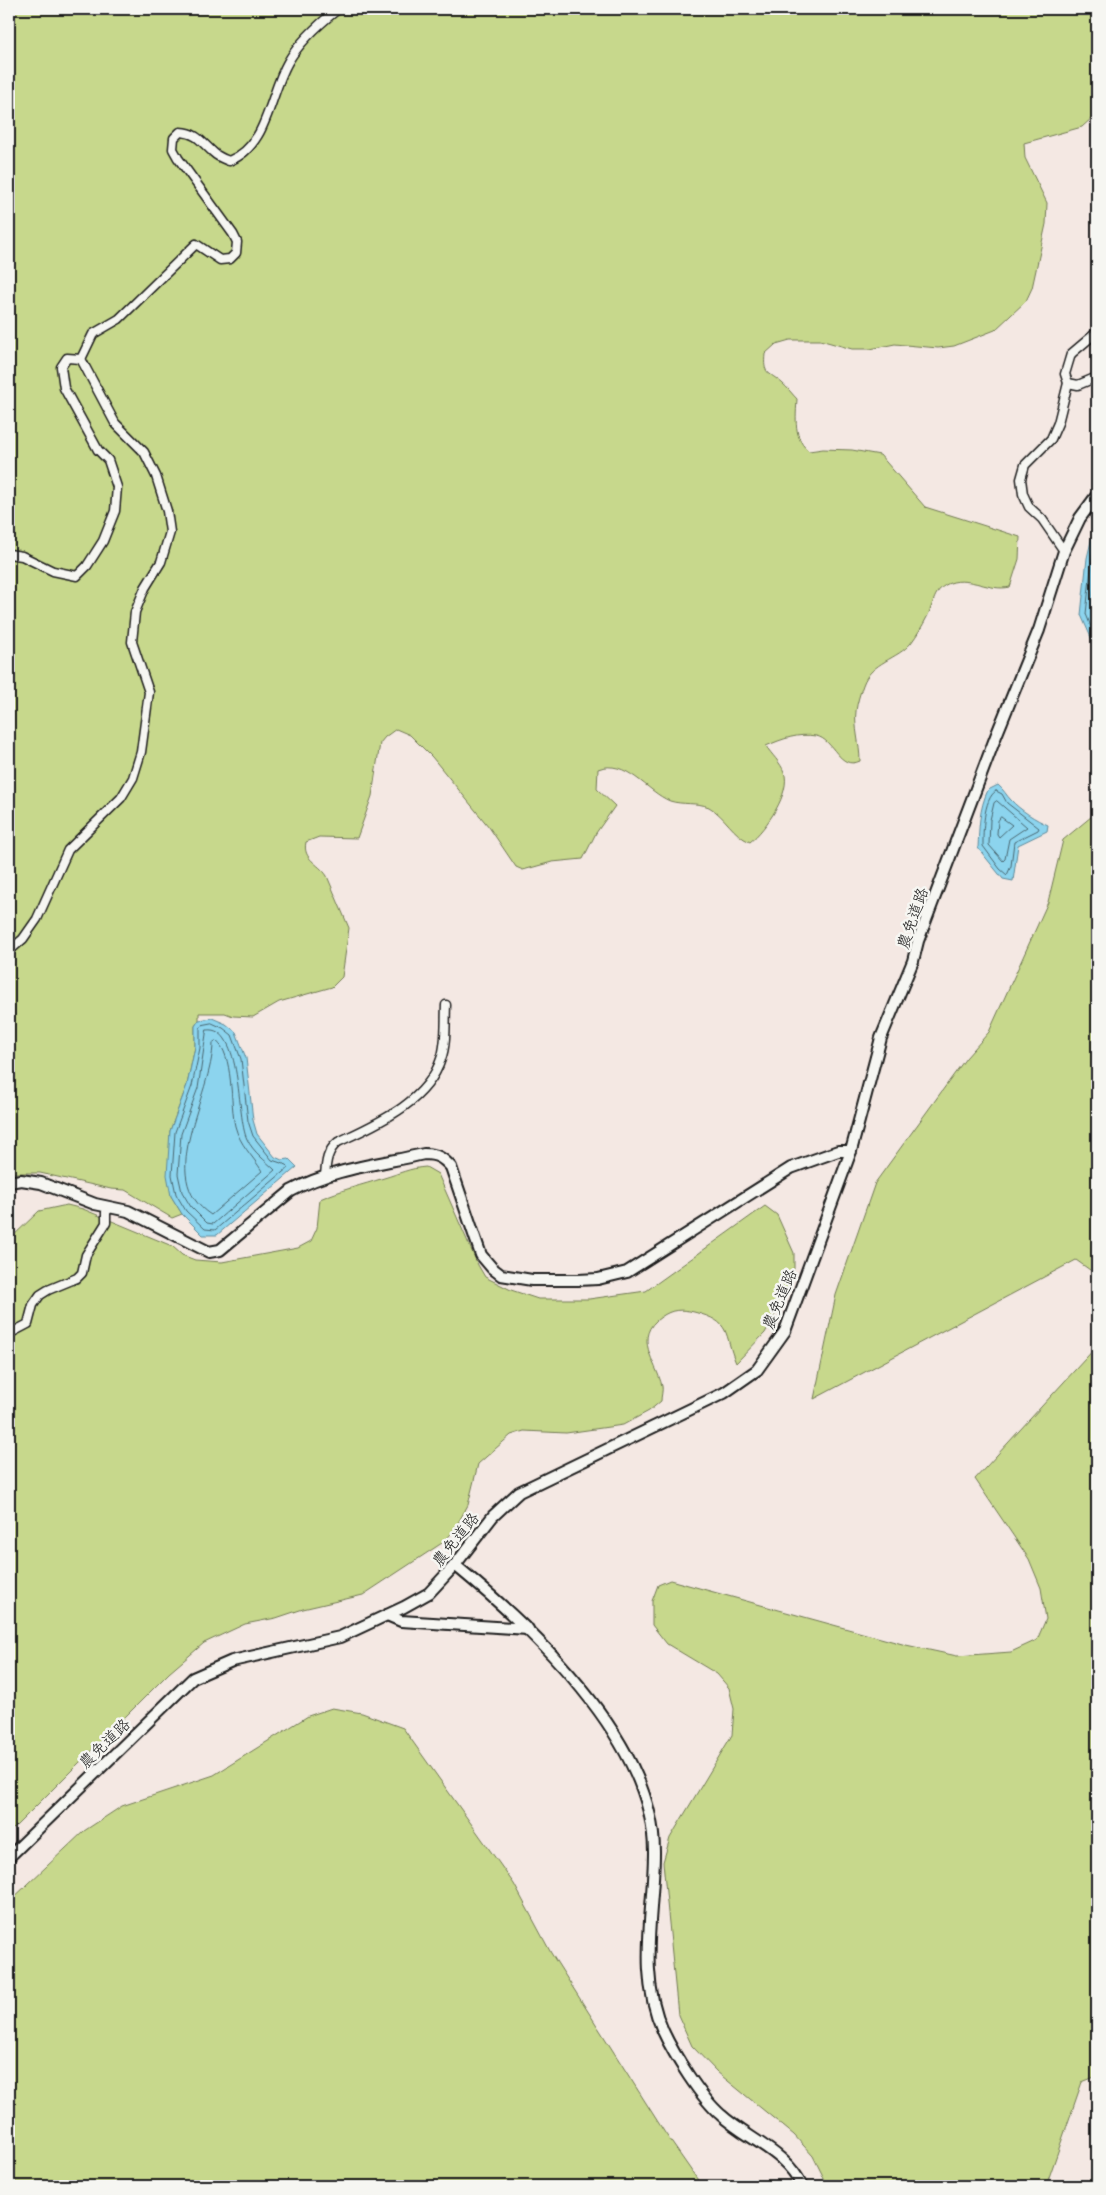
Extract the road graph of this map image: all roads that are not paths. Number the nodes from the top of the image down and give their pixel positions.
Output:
1 (338, 9) edge
2 (1097, 332) edge
3 (81, 359) junction
4 (1097, 377) edge
5 (1068, 383) junction
6 (1097, 495) edge
7 (1064, 551) junction
8 (9, 554) edge
9 (9, 951) edge
10 (446, 1005) dead end
11 (851, 1151) junction
12 (325, 1176) junction
13 (9, 1182) edge
14 (110, 1208) junction
15 (9, 1334) edge
16 (455, 1565) junction
17 (387, 1615) junction
18 (528, 1629) junction
19 (9, 1857) edge
20 (802, 2186) edge

1 - 3 street
2 - 5 street
3 - 8 street
3 - 9 street
4 - 5 street
5 - 7 street
6 - 7 street, 農免道路
7 - 11 street, 農免道路
10 - 12 street
11 - 12 street
11 - 16 street, 農免道路
12 - 14 street
13 - 14 street
14 - 15 street
16 - 17 street, 農免道路
16 - 18 street
17 - 18 street
17 - 19 street, 農免道路
18 - 20 street

